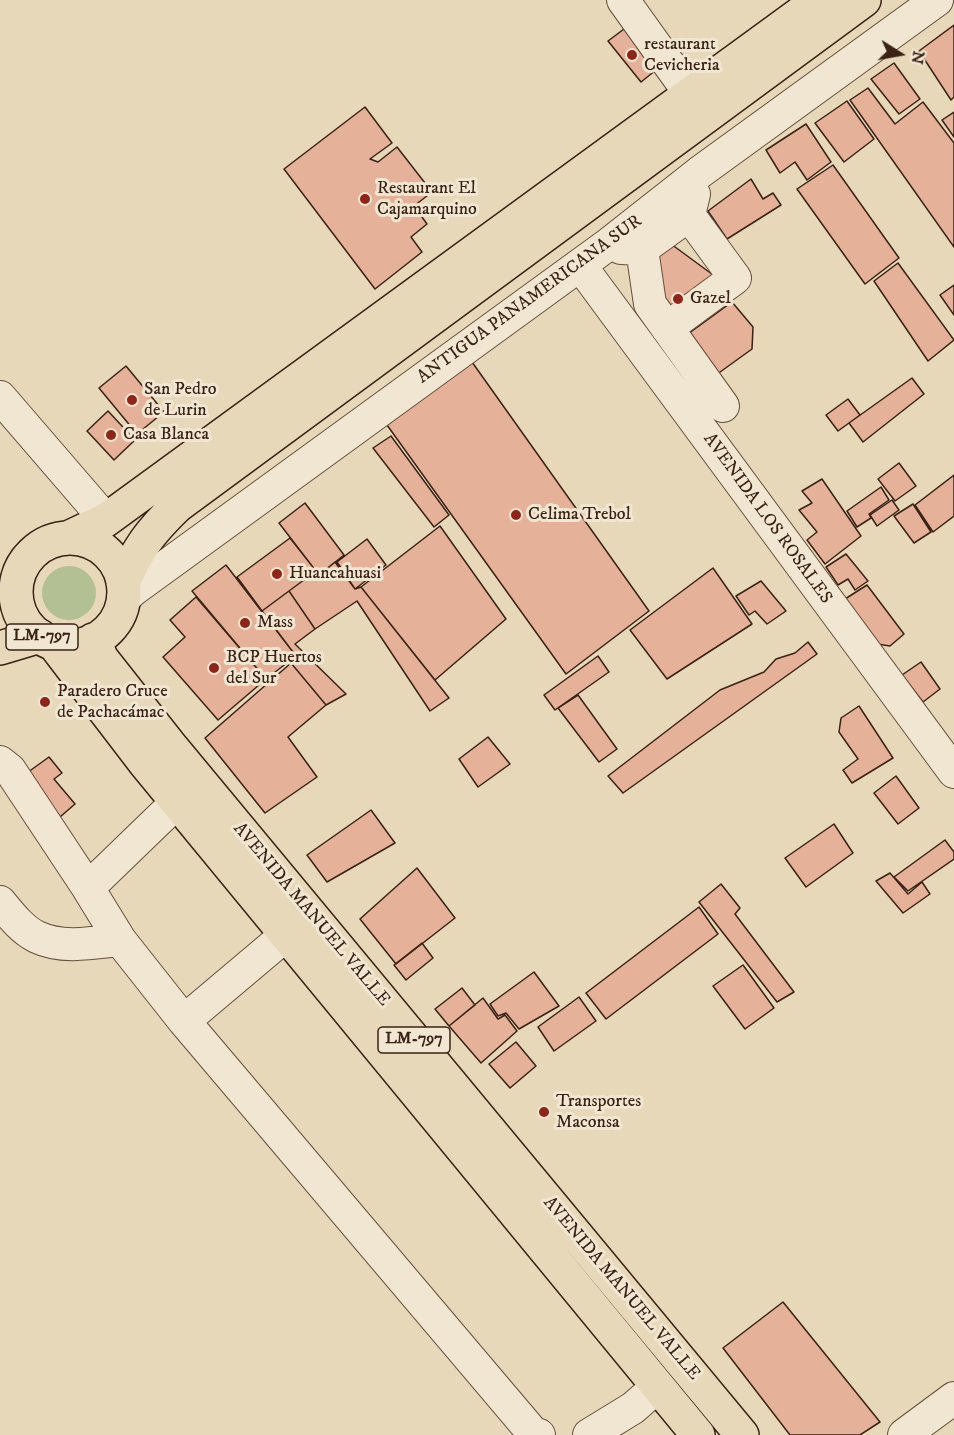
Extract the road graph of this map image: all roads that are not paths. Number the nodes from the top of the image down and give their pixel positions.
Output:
1 (623, 0) edge
2 (819, 0) edge
3 (864, 0) edge
4 (937, 0) edge
5 (691, 95) junction
6 (700, 172) junction
7 (689, 216) junction
8 (606, 246) junction
9 (642, 249) junction
10 (580, 265) junction
11 (599, 291) junction
12 (664, 324) junction
13 (0, 397) edge
14 (682, 404) junction
15 (723, 406) dead end
16 (106, 520) junction
17 (70, 537) junction
18 (10, 580) edge
19 (123, 591) junction
20 (47, 640) junction
21 (93, 640) junction
22 (0, 648) edge
23 (157, 754) junction
24 (0, 762) edge
25 (954, 772) edge
26 (177, 802) junction
27 (88, 888) junction
28 (0, 902) edge
29 (286, 935) junction
30 (120, 940) junction
31 (184, 1021) junction
32 (657, 1387) junction
33 (954, 1398) edge
34 (539, 1435) edge
35 (589, 1435) edge
36 (698, 1435) edge
37 (742, 1435) edge
38 (904, 1435) edge

1 - 5 street
2 - 5 main road
3 - 19 main road
4 - 6 street, ANTIGUA PANAMERICANA SUR
5 - 16 main road
6 - 7 street
6 - 8 street, ANTIGUA PANAMERICANA SUR
7 - 9 street
7 - 12 street
8 - 9 street
8 - 10 street, ANTIGUA PANAMERICANA SUR
9 - 12 street
10 - 11 street, AVENIDA LOS ROSALES
10 - 19 street, ANTIGUA PANAMERICANA SUR
11 - 12 street
11 - 14 street, AVENIDA LOS ROSALES
12 - 14 street
12 - 15 street
13 - 16 street
14 - 25 street, AVENIDA LOS ROSALES
16 - 17 main road
17 - 18 main road, LM-797
17 - 19 main road
18 - 20 main road, LM-797
19 - 21 main road, LM-797
20 - 21 main road, LM-797
20 - 22 main road, LM-797
20 - 23 main road, AVENIDA MANUEL VALLE / LM-797
21 - 23 main road, AVENIDA MANUEL VALLE / LM-797
23 - 26 main road, AVENIDA MANUEL VALLE / LM-797
23 - 37 main road, AVENIDA MANUEL VALLE / LM-797
24 - 27 street
26 - 27 street
26 - 29 main road, AVENIDA MANUEL VALLE / LM-797
27 - 30 street
28 - 30 street
29 - 31 street
29 - 32 main road, AVENIDA MANUEL VALLE / LM-797
30 - 31 street
31 - 34 street
32 - 35 street
32 - 36 main road, AVENIDA MANUEL VALLE / LM-797
33 - 38 street

